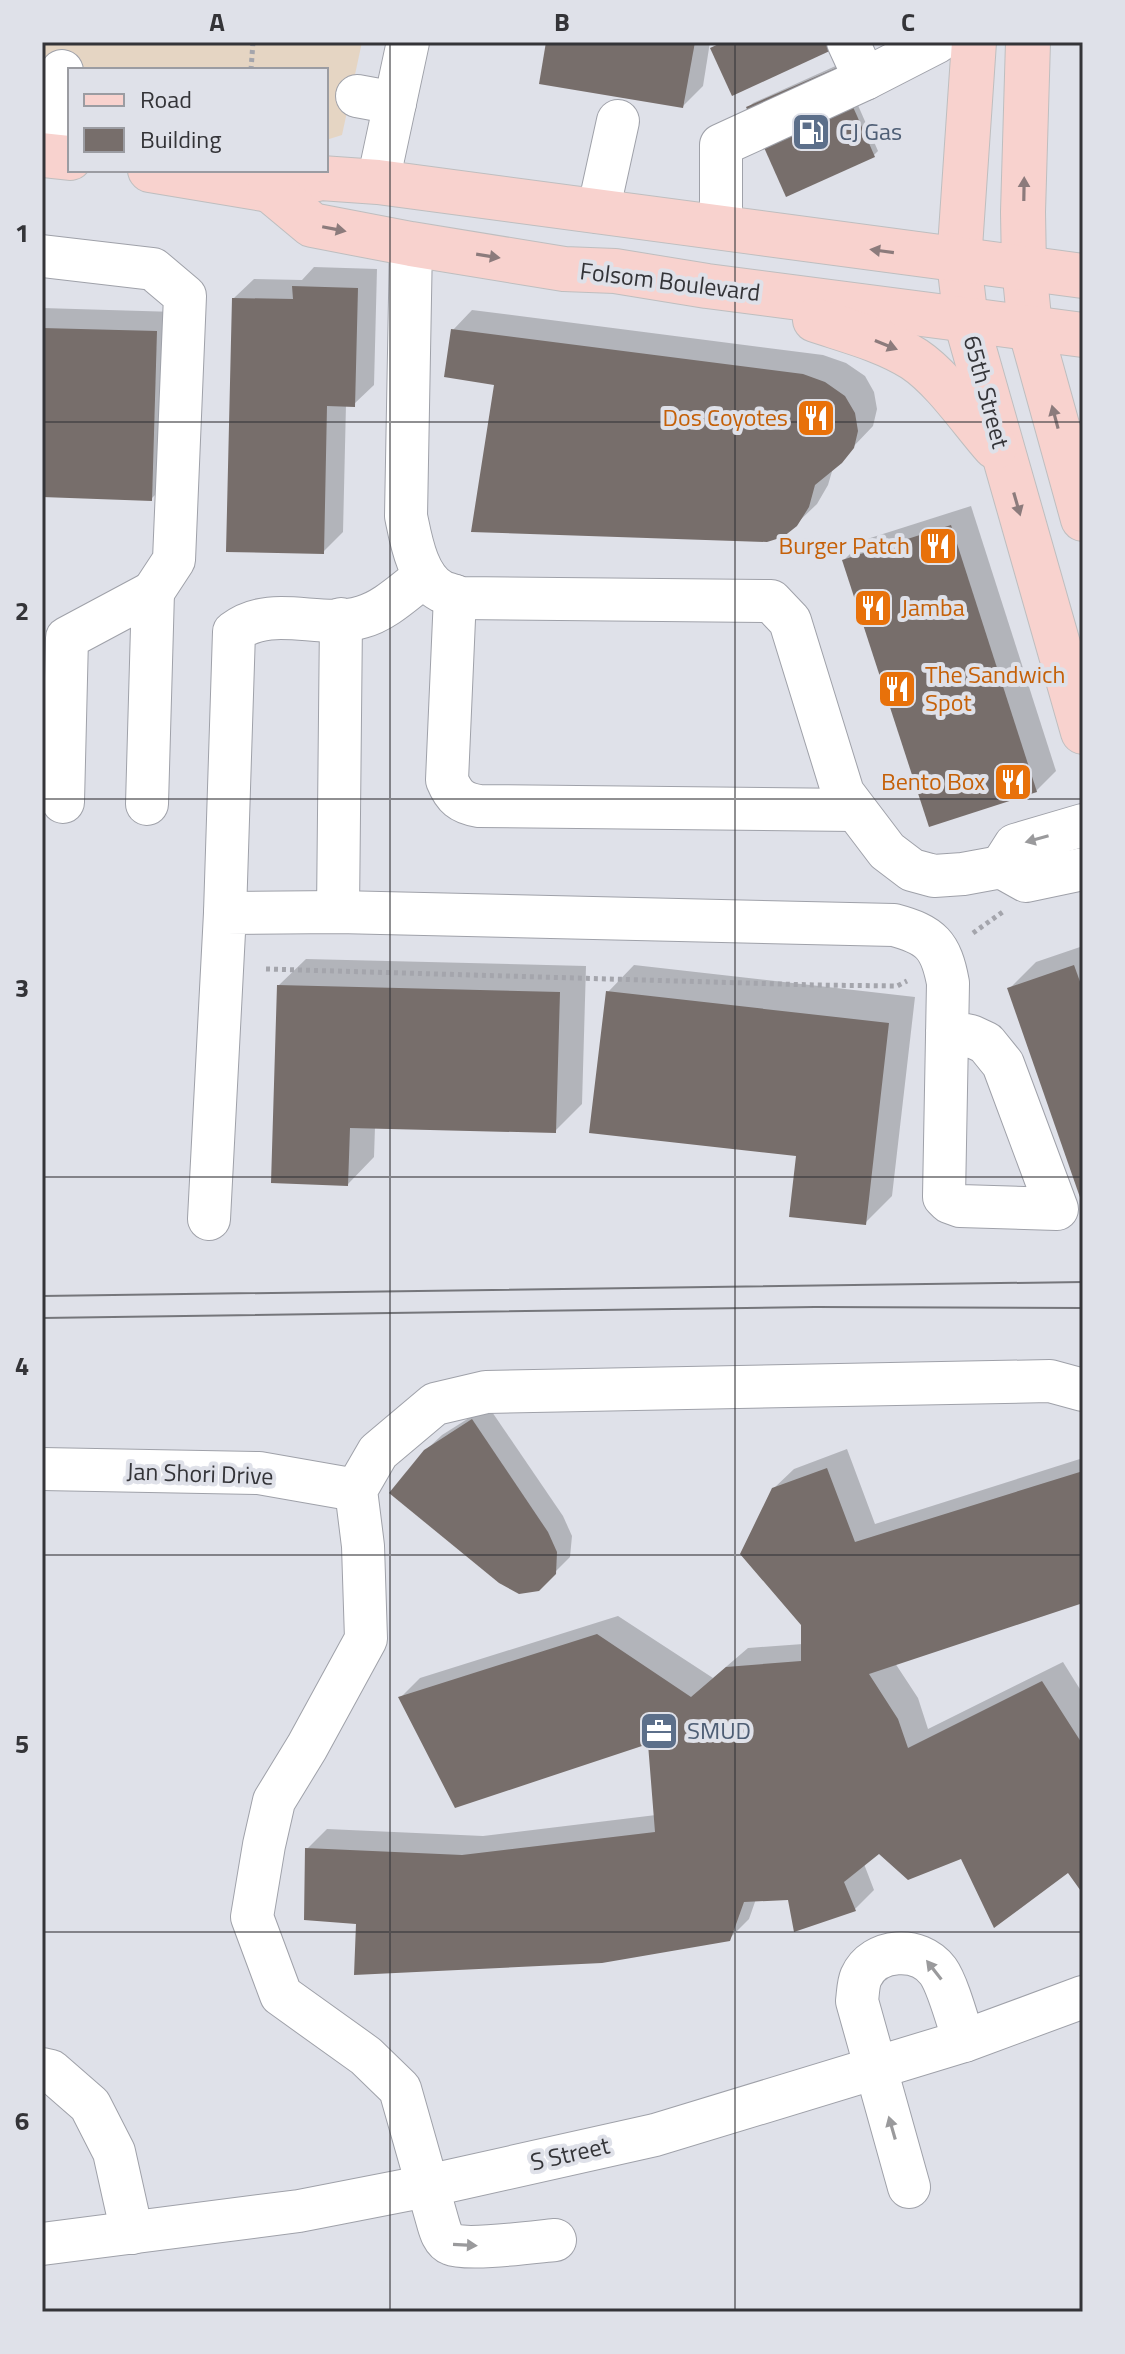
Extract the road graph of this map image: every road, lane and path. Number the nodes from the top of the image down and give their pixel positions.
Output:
1 (253, 42) edge
2 (408, 42) edge
3 (848, 42) edge
4 (937, 42) edge
5 (974, 42) edge
6 (1028, 42) edge
7 (251, 68) edge
8 (62, 71) dead end
9 (865, 79) junction
10 (618, 121) dead end
11 (54, 156) edge
12 (162, 172) edge
13 (378, 182) junction
14 (270, 190) junction
15 (598, 212) junction
16 (721, 228) junction
17 (411, 244) junction
18 (42, 256) edge
19 (959, 262) junction
20 (1024, 267) junction
21 (1083, 276) edge
22 (763, 294) junction
23 (966, 321) junction
24 (1030, 328) junction
25 (1083, 335) edge
26 (1003, 456) junction
27 (1083, 519) edge
28 (440, 586) junction
29 (153, 592) junction
30 (341, 619) junction
31 (1083, 732) edge
32 (63, 802) dead end
33 (147, 804) dead end
34 (855, 810) junction
35 (1083, 825) edge
36 (1083, 869) edge
37 (993, 881) junction
38 (338, 912) junction
39 (225, 913) junction
40 (932, 946) junction
41 (266, 969) dead end
42 (947, 1031) dead end
43 (209, 1219) dead end
44 (1083, 1390) edge
45 (42, 1469) edge
46 (356, 1490) junction
47 (1083, 1997) edge
48 (964, 2041) junction
49 (42, 2069) edge
50 (875, 2069) junction
51 (427, 2186) junction
52 (909, 2187) dead end
53 (132, 2233) junction
54 (555, 2240) dead end
55 (42, 2244) edge

1 - 7 path
2 - 13 street
3 - 9 street
4 - 9 street
5 - 19 main road, 65th Street
20 -> 6 main road
8 - 11 street
9 - 16 street
10 - 15 street
12 - 14 main road
13 - 14 main road
13 - 15 main road
14 -> 17 main road, Folsom Boulevard
15 - 16 main road
15 - 17 main road
19 -> 16 main road
17 -> 22 main road, Folsom Boulevard
17 - 28 street
18 - 29 street
19 - 20 main road
19 - 23 main road, 65th Street
20 - 21 main road
20 - 24 main road
22 - 23 main road, Folsom Boulevard
22 -> 26 main road
23 - 24 main road, Folsom Boulevard
23 - 26 main road, 65th Street
24 - 25 main road, Folsom Boulevard
27 -> 24 main road
26 -> 31 main road, 65th Street
28 - 30 street
28 - 34 street
28 - 34 street
29 - 32 street
29 - 33 street
30 - 38 street
30 - 39 street
34 - 37 street
35 -> 37 street
36 - 37 street
37 - 40 street
37 - 40 path
38 - 39 street
38 - 40 street
39 - 43 street
40 - 41 path
40 - 42 street
44 - 46 street
45 - 46 street, Jan Shori Drive
46 - 51 street
47 - 48 street, S Street
48 - 50 street, S Street
48 -> 50 street
49 - 53 street
50 - 51 street, S Street
52 -> 50 street
51 - 53 street, S Street
51 -> 54 street
53 - 55 street, S Street

